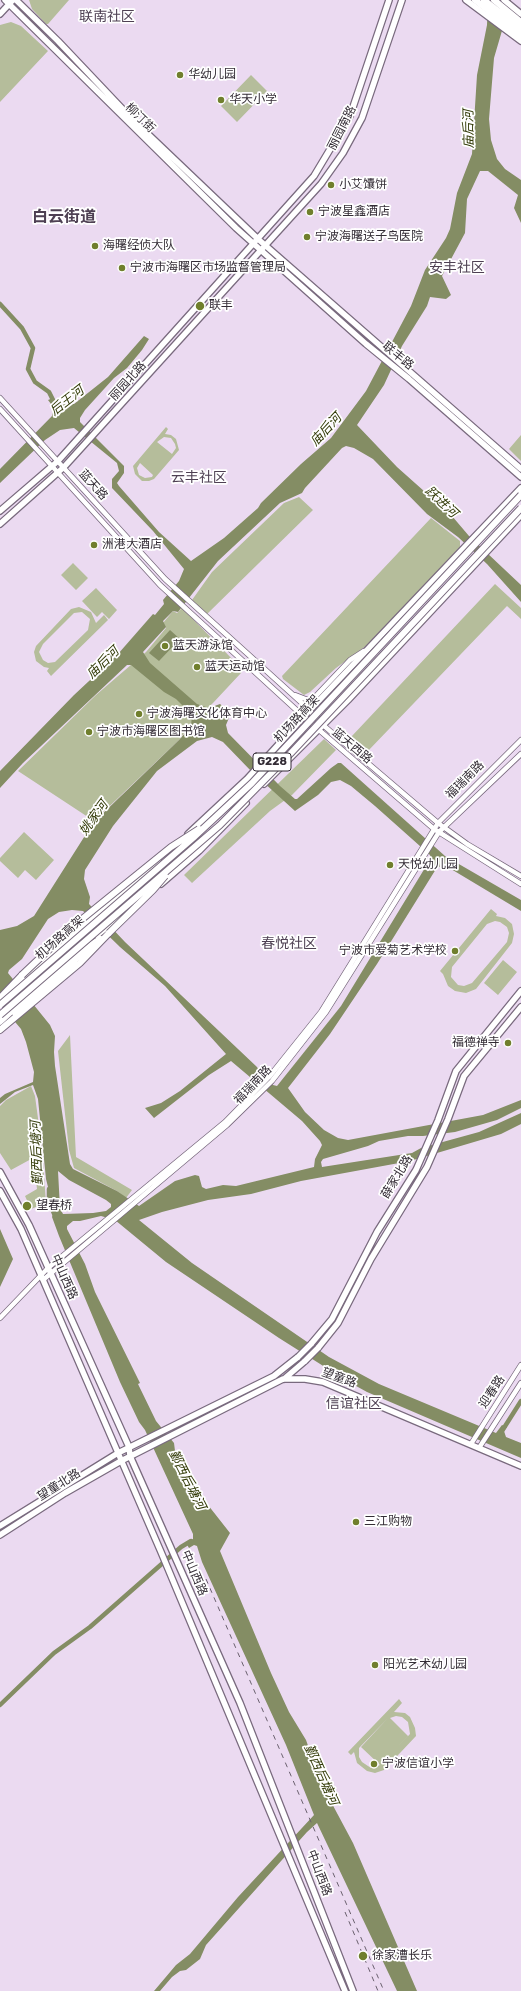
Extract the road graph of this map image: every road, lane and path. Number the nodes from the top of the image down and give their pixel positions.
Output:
1 (16, 0) edge
2 (389, 0) edge
3 (402, 0) edge
4 (466, 0) edge
5 (475, 0) edge
6 (480, 0) edge
7 (484, 0) edge
8 (494, 0) edge
9 (504, 0) edge
10 (7, 1) edge
11 (0, 4) edge
12 (0, 14) edge
13 (521, 14) edge
14 (521, 22) edge
15 (521, 29) edge
16 (521, 35) edge
17 (521, 41) edge
18 (256, 242) junction
19 (263, 248) junction
20 (410, 376) junction
21 (0, 398) edge
22 (0, 409) edge
23 (58, 461) junction
24 (51, 466) junction
25 (64, 467) junction
26 (521, 469) edge
27 (58, 473) junction
28 (521, 477) edge
29 (521, 488) edge
30 (521, 495) edge
31 (521, 508) edge
32 (0, 511) edge
33 (521, 515) edge
34 (0, 524) edge
35 (167, 590) joint
36 (187, 600) joint
37 (373, 645) junction
38 (289, 692) junction
39 (309, 711) junction
40 (304, 717) junction
41 (323, 725) junction
42 (318, 730) junction
43 (521, 740) edge
44 (521, 754) edge
45 (216, 818) junction
46 (438, 823) junction
47 (443, 827) junction
48 (434, 829) junction
49 (438, 832) junction
50 (422, 854) junction
51 (178, 861) junction
52 (521, 876) edge
53 (521, 884) edge
54 (109, 933) junction
55 (521, 991) edge
56 (0, 998) edge
57 (0, 1005) edge
58 (521, 1007) edge
59 (0, 1015) edge
60 (0, 1022) edge
61 (0, 1026) edge
62 (0, 1030) edge
63 (0, 1172) edge
64 (0, 1192) edge
65 (133, 1200) junction
66 (82, 1244) junction
67 (49, 1271) junction
68 (42, 1278) junction
69 (0, 1318) edge
70 (521, 1365) edge
71 (283, 1379) junction
72 (521, 1382) edge
73 (471, 1444) junction
74 (130, 1447) junction
75 (479, 1448) junction
76 (118, 1453) junction
77 (130, 1456) junction
78 (121, 1461) junction
79 (521, 1466) edge
80 (0, 1526) edge
81 (0, 1535) edge
82 (345, 1991) edge
83 (353, 1991) edge

1 - 18 main road, 柳汀街
2 - 18 main road, 丽园南路
3 - 19 main road, 丽园南路
4 - 17 main road
5 - 16 highway
6 - 16 main road
7 - 15 highway
8 - 14 highway
9 - 13 main road
10 - 11 main road
10 - 12 main road
10 - 18 main road, 柳汀街
18 - 19 main road, 柳汀街
18 - 23 main road, 丽园北路
19 - 20 main road, 联丰路
19 - 20 main road, 联丰路
19 - 25 main road, 丽园北路
20 - 26 main road, 联丰路
20 - 28 main road, 联丰路
21 - 23 street, 蓝天路
22 - 24 street, 蓝天路
23 - 24 main road, 丽园北路
23 - 25 street, 蓝天路
24 - 27 street, 蓝天路
24 - 32 main road, 丽园北路
25 - 27 main road, 丽园北路
25 - 36 street, 蓝天路
27 - 34 main road, 丽园北路
27 - 35 street, 蓝天路
29 - 37 main road
30 - 45 highway, 机场路高架 / G228, bridge
31 - 51 highway, 机场路高架 / G228, bridge
33 - 41 main road
35 - 40 street, 蓝天西路
36 - 38 street, 蓝天西路
37 - 38 street
37 - 39 main road
38 - 39 street, 蓝天西路
39 - 40 main road
39 - 41 street, 蓝天西路
40 - 42 street, 蓝天西路
40 - 56 main road
41 - 42 main road
41 - 46 street, 蓝天西路
42 - 48 street, 蓝天西路
42 - 60 main road, bridge
43 - 46 street, 福瑞南路
44 - 47 street, 福瑞南路
45 - 56 highway, bridge
45 - 57 highway, 机场路高架 / G228, bridge
46 - 47 street, 蓝天西路
46 - 48 street, 福瑞南路
47 - 49 street, 福瑞南路
47 - 52 street, 蓝天西路
48 - 49 street, 蓝天西路
48 - 50 street, 福瑞南路
49 - 50 street, 福瑞南路
49 - 53 street, 蓝天西路
50 - 65 street, 福瑞南路
51 - 54 highway, bridge
51 - 59 highway, 机场路高架 / G228, bridge
54 - 61 highway
54 - 62 highway
55 - 74 main road, 薛家北路, bridge
58 - 71 main road, 薛家北路, bridge
63 - 67 main road, 中山西路
64 - 68 main road, 中山西路
65 - 66 street, 福瑞南路
65 - 66 street, 福瑞南路
66 - 67 street, 福瑞南路
66 - 67 street, 福瑞南路
67 - 68 street, 福瑞南路
67 - 74 main road, 中山西路
68 - 69 street, 福瑞南路
68 - 76 main road, 中山西路
70 - 73 street, 迎春路
71 - 73 main road, 望童路
71 - 77 main road, 望童路
72 - 75 street, 迎春路
73 - 75 main road, 望童路
74 - 76 main road, 望童北路
74 - 77 main road, 中山西路
75 - 79 main road, 望童路
76 - 78 main road, 中山西路
76 - 80 main road, 望童北路
77 - 78 main road, 望童北路
77 - 83 main road, 中山西路
78 - 81 main road, 望童北路
78 - 82 main road, 中山西路

